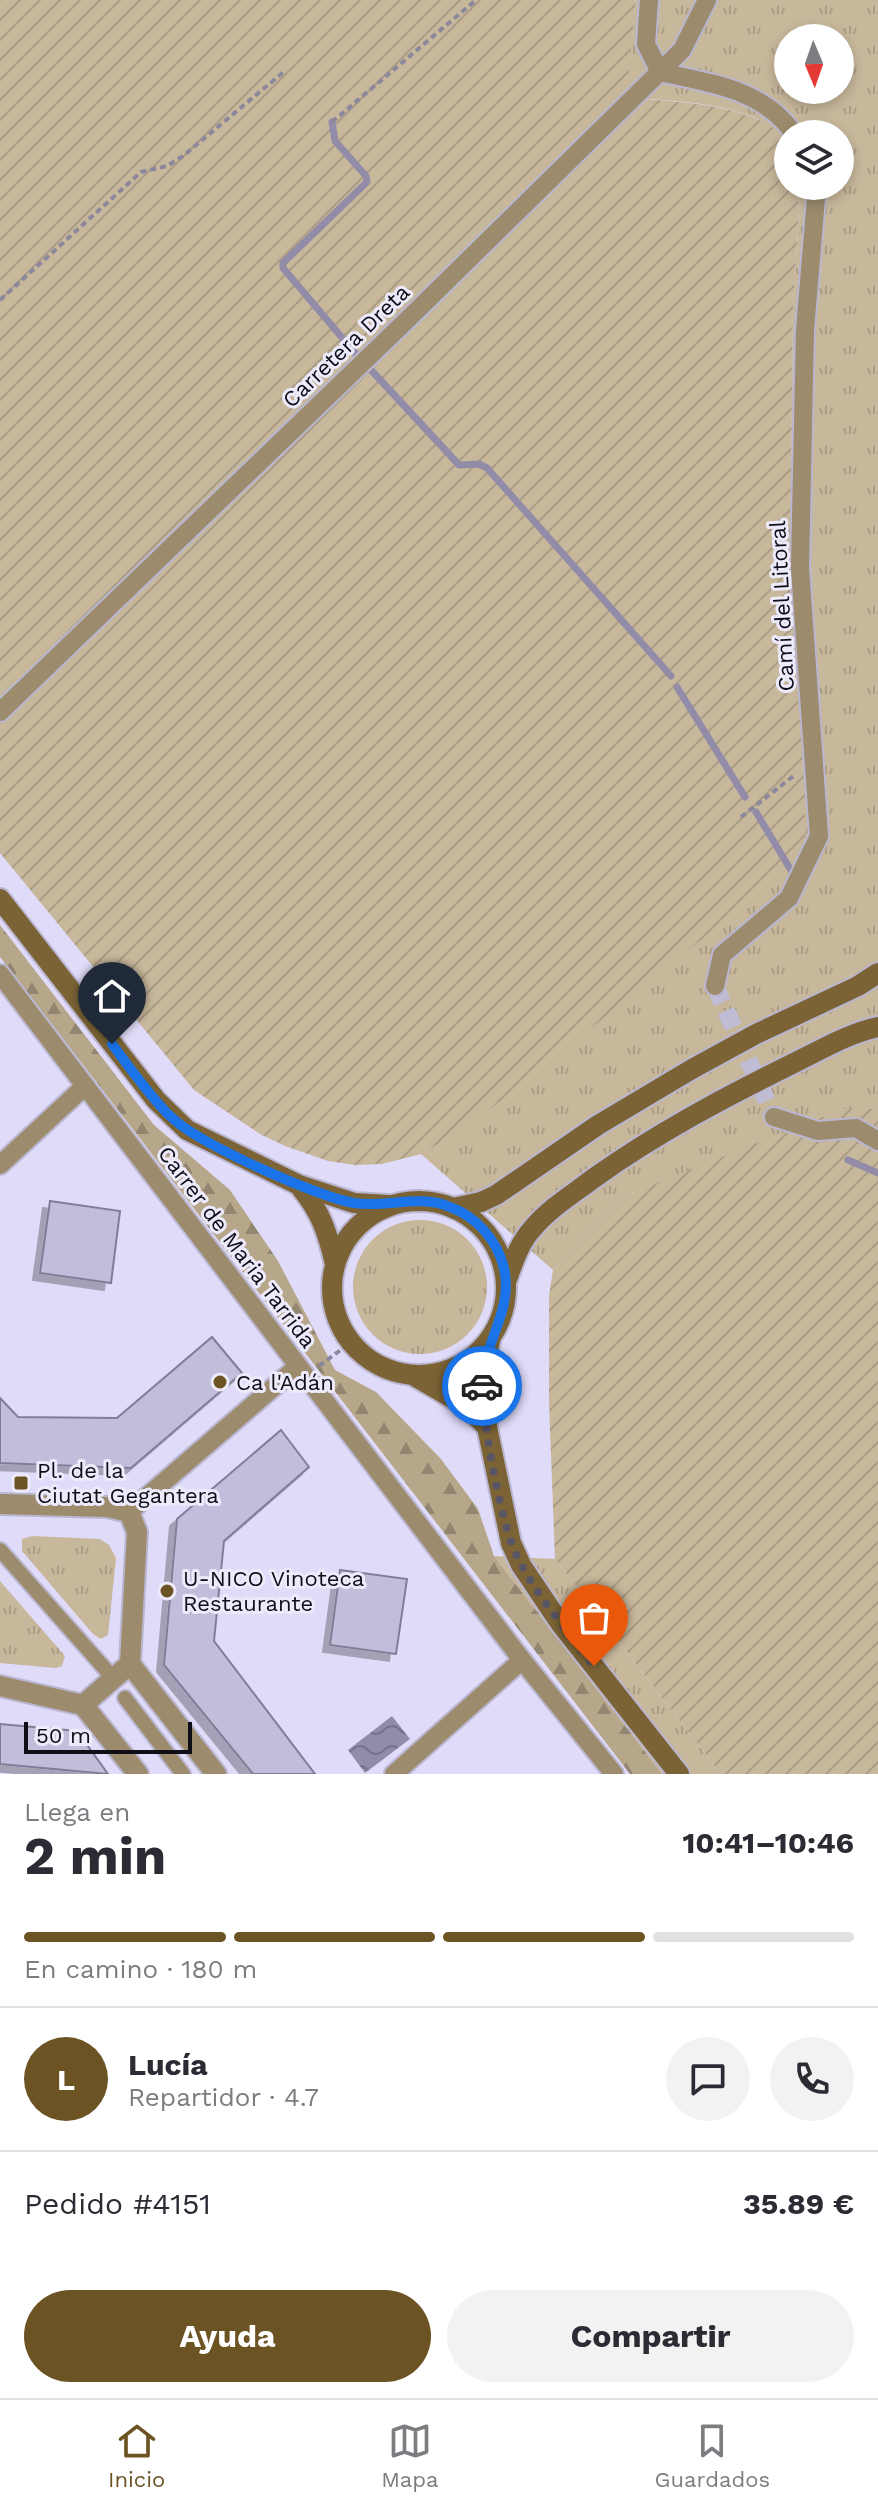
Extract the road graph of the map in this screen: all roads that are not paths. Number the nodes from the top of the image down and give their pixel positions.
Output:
1 (649, 0) edge
2 (707, 0) edge
3 (660, 72) junction
4 (785, 120) edge
5 (816, 200) edge
6 (0, 712) edge
7 (0, 899) edge
8 (878, 973) edge
9 (0, 974) edge
10 (715, 986) tunnel mouth
11 (878, 1027) edge
12 (85, 1086) junction
13 (774, 1117) dead end
14 (878, 1141) edge
15 (0, 1165) edge
16 (299, 1185) junction
17 (392, 1205) junction
18 (453, 1208) junction
19 (335, 1264) junction
20 (506, 1282) junction
21 (491, 1337) junction
22 (300, 1371) junction
23 (414, 1375) junction
24 (487, 1427) junction
25 (0, 1504) edge
26 (129, 1512) junction
27 (0, 1550) edge
28 (522, 1660) junction
29 (130, 1664) junction
30 (106, 1670) dead end
31 (0, 1686) edge
32 (125, 1698) dead end
33 (83, 1705) junction
34 (138, 1774) edge
35 (183, 1774) edge
36 (216, 1774) edge
37 (394, 1774) edge
38 (614, 1774) edge
39 (679, 1774) edge

1 - 3 street
2 - 3 street, Carretera Dreta
3 - 4 street
3 - 6 street, Carretera Dreta
5 - 10 street, Camí del Litoral
7 - 16 main road, Carrer de Maria Tarrida
8 - 18 main road
9 - 12 street, Carrer de Maria Tarrida
11 - 20 main road
12 - 15 street
12 - 22 street, Carrer de Maria Tarrida
13 - 14 street
16 - 17 main road, Carrer de Maria Tarrida
16 - 19 main road, Carrer de Maria Tarrida
17 - 18 main road
17 - 19 main road
18 - 20 main road
19 - 23 main road
20 - 21 main road
21 - 23 main road
21 - 24 main road
22 - 26 street
22 - 28 street, Carrer de Maria Tarrida
23 - 24 main road
24 - 39 main road
25 - 26 street
26 - 29 street
27 - 30 street
28 - 37 street
28 - 38 street, Carrer de Maria Tarrida
29 - 33 street
29 - 36 street
31 - 33 street
32 - 35 street
33 - 34 street

